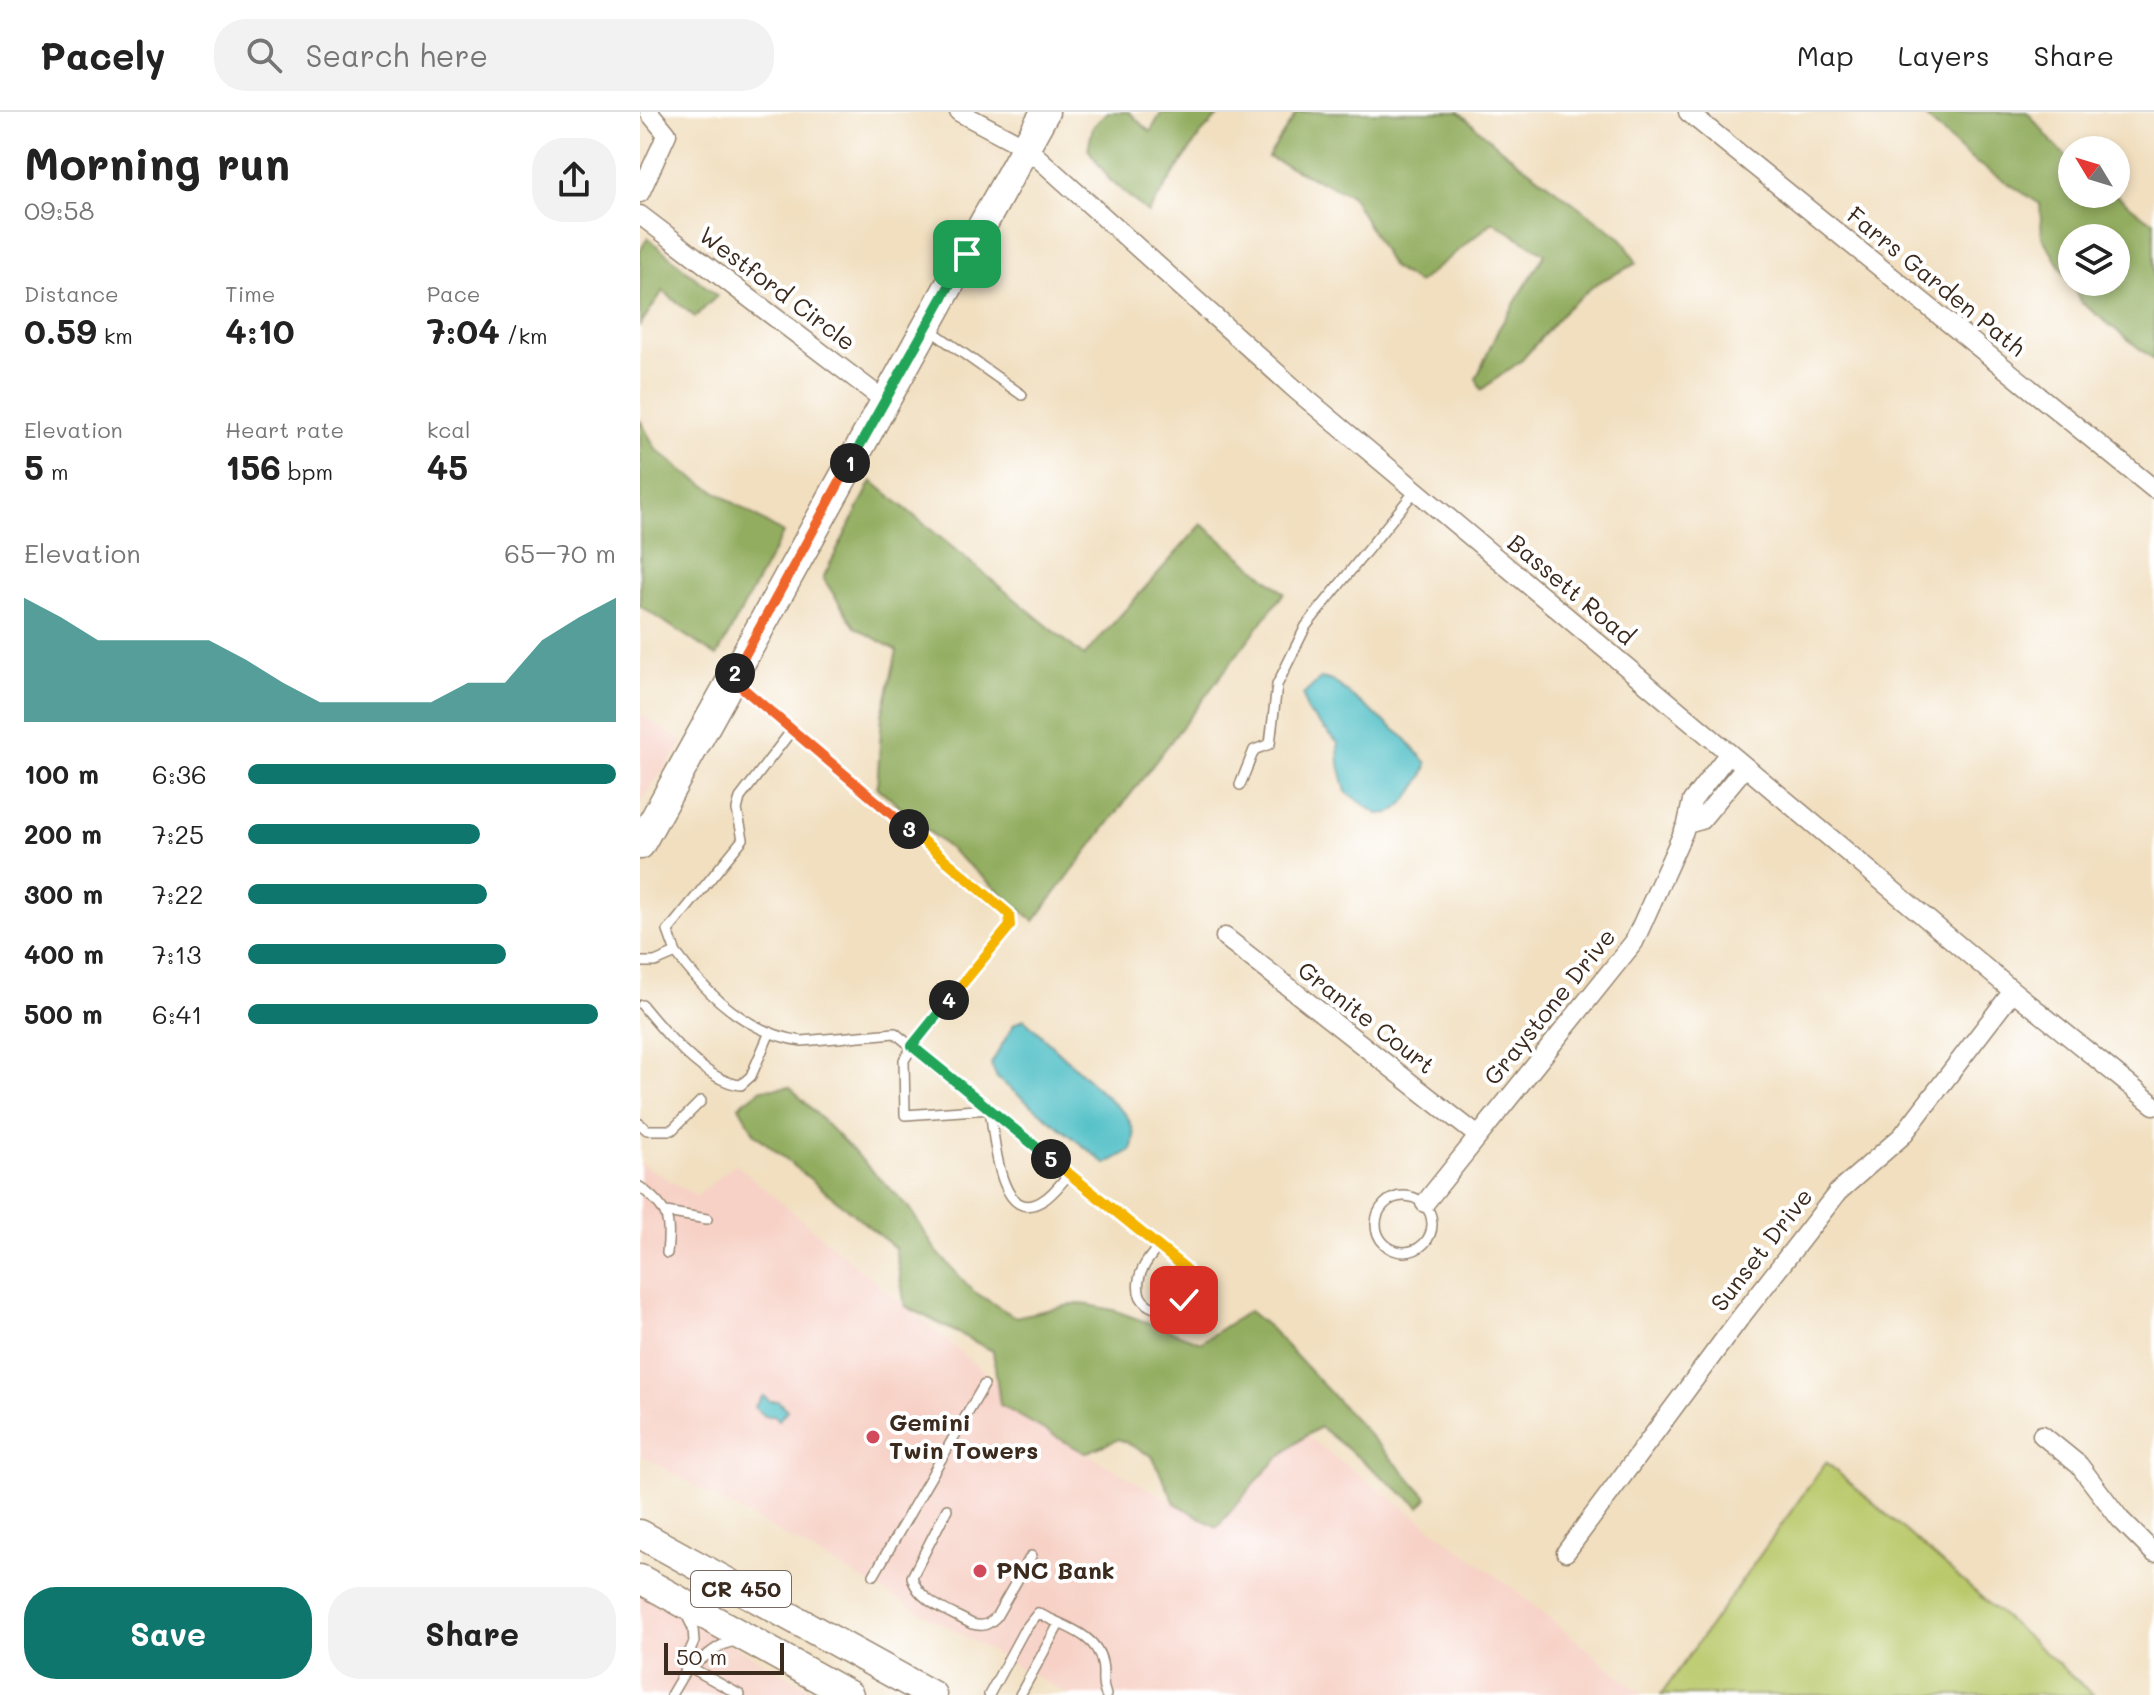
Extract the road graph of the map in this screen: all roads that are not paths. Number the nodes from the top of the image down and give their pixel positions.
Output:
1 (649, 112) edge
2 (959, 112) edge
3 (1045, 112) edge
4 (1688, 112) edge
5 (1027, 148) junction
6 (640, 193) edge
7 (640, 215) edge
8 (926, 327) junction
9 (1022, 395) dead end
10 (885, 401) junction
11 (2154, 489) edge
12 (1415, 491) junction
13 (732, 679) junction
14 (792, 730) junction
15 (1729, 753) junction
16 (1745, 767) junction
17 (1240, 785) dead end
18 (1687, 824) junction
19 (643, 831) edge
20 (1225, 937) dead end
21 (676, 953) junction
22 (640, 962) edge
23 (2013, 991) junction
24 (642, 1005) edge
25 (770, 1032) junction
26 (912, 1046) junction
27 (701, 1101) dead end
28 (2154, 1105) edge
29 (990, 1109) junction
30 (640, 1124) edge
31 (1478, 1136) junction
32 (1069, 1174) junction
33 (640, 1187) edge
34 (1425, 1203) junction
35 (666, 1212) junction
36 (707, 1219) dead end
37 (1158, 1247) junction
38 (667, 1253) dead end
39 (984, 1385) dead end
40 (2042, 1435) dead end
41 (947, 1509) dead end
42 (640, 1534) edge
43 (1566, 1552) dead end
44 (2154, 1553) edge
45 (1031, 1556) dead end
46 (874, 1575) dead end
47 (640, 1579) edge
48 (669, 1595) junction
49 (1059, 1624) junction
50 (750, 1640) junction
51 (782, 1658) junction
52 (688, 1666) junction
53 (671, 1695) edge
54 (740, 1695) edge
55 (849, 1695) edge
56 (896, 1695) edge
57 (932, 1695) edge
58 (989, 1695) edge
59 (1020, 1695) edge
60 (1106, 1695) edge

1 - 6 street
2 - 5 street, Bassett Road
3 - 5 main road
4 - 11 street, Farrs Garden Path
5 - 8 main road
5 - 12 street, Bassett Road
7 - 10 street, Westford Circle
8 - 9 lane
8 - 10 main road
10 - 13 main road
12 - 15 street, Bassett Road
12 - 17 lane
13 - 14 lane
13 - 19 main road
14 - 21 lane
14 - 26 lane
15 - 16 street, Bassett Road
15 - 18 street, Graystone Drive
16 - 18 street, Graystone Drive
16 - 23 street, Bassett Road
18 - 31 street, Graystone Drive
20 - 31 street, Granite Court
21 - 22 lane
21 - 25 lane
23 - 28 street, Bassett Road
23 - 43 street, Sunset Drive
24 - 25 lane
25 - 26 lane
26 - 29 lane
26 - 29 lane
27 - 30 lane
29 - 32 lane
29 - 32 lane
31 - 34 street, Graystone Drive
32 - 37 lane
33 - 35 lane
34 - 34 lane
35 - 36 lane
35 - 38 lane
37 - 37 lane
39 - 46 lane
40 - 44 street
41 - 45 lane
42 - 57 main road, CR 450
47 - 48 main road, CR 450
48 - 50 main road, CR 450
48 - 52 lane
49 - 58 lane
49 - 59 lane
49 - 60 lane
50 - 51 main road, CR 450
50 - 52 lane
51 - 55 main road, CR 450
51 - 56 main road
52 - 53 lane
52 - 54 lane

